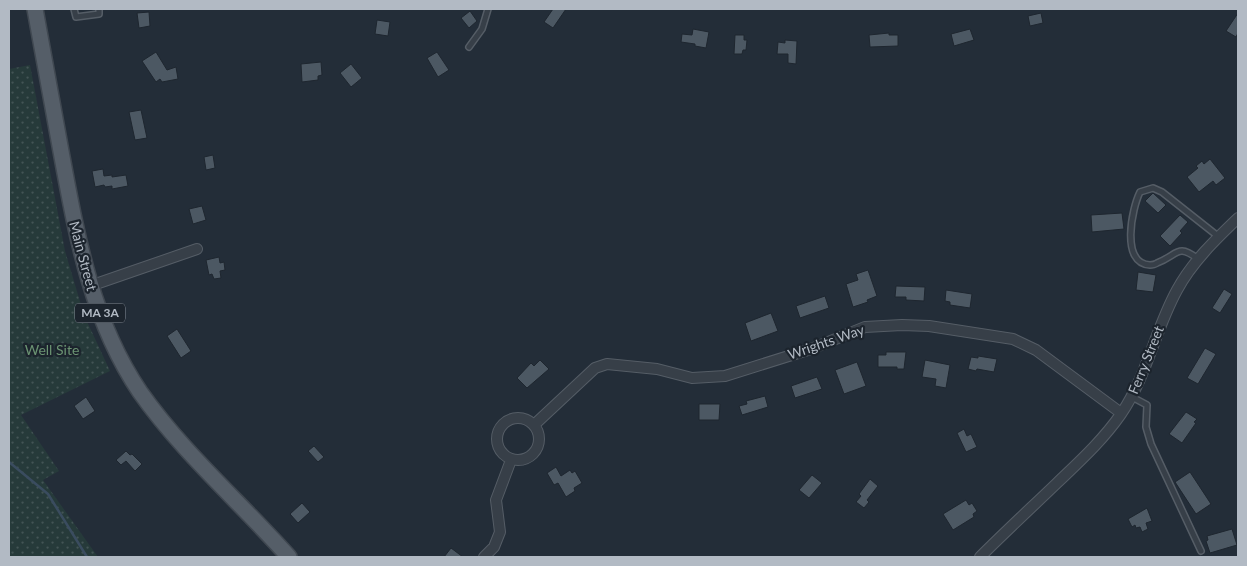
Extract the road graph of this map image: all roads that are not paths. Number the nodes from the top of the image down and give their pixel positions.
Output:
1 (35, 9) edge
2 (74, 9) edge
3 (98, 9) edge
4 (488, 9) edge
5 (469, 47) dead end
6 (1238, 218) edge
7 (1219, 237) junction
8 (197, 249) dead end
9 (1198, 259) junction
10 (90, 286) junction
11 (1132, 397) junction
12 (1121, 414) junction
13 (534, 425) junction
14 (511, 460) junction
15 (1201, 550) dead end
16 (289, 557) edge
17 (484, 557) edge
18 (980, 557) edge

1 - 10 main road, Main Street / MA 3A
2 - 3 lane
4 - 5 lane
6 - 7 street, Ferry Street
7 - 9 street, Ferry Street
7 - 9 lane
8 - 10 street
9 - 11 street, Ferry Street
10 - 16 main road, Main Street / MA 3A
11 - 12 street, Ferry Street
11 - 15 lane
12 - 13 street, Wrights Way
12 - 18 street, Ferry Street
13 - 14 street
13 - 14 street
14 - 17 street

